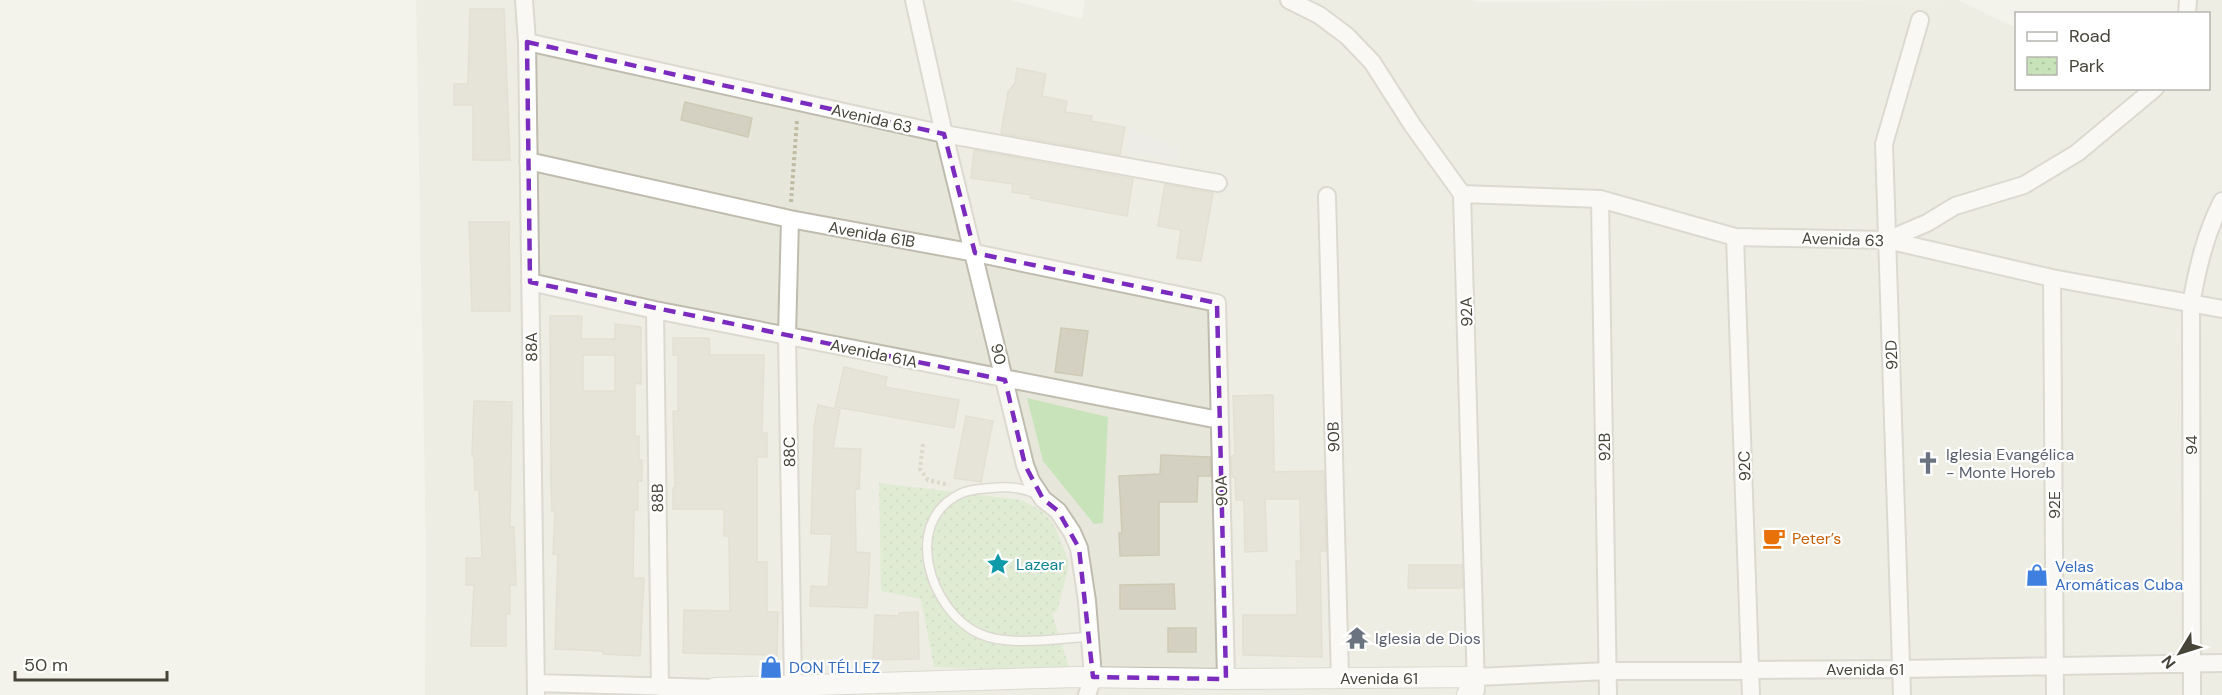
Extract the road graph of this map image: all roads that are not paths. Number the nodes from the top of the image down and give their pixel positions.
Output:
1 (524, 0) edge
2 (914, 0) edge
3 (1288, 0) edge
4 (1920, 20) dead end
5 (527, 42) junction
6 (2153, 90) edge
7 (944, 134) junction
8 (528, 162) junction
9 (1218, 183) dead end
10 (1462, 194) junction
11 (1327, 196) dead end
12 (1600, 199) junction
13 (2222, 201) edge
14 (790, 219) junction
15 (1735, 237) junction
16 (1887, 240) junction
17 (975, 253) junction
18 (2052, 278) junction
19 (530, 282) junction
20 (1217, 303) joint
21 (2191, 304) junction
22 (2222, 309) edge
23 (655, 310) junction
24 (787, 336) junction
25 (1005, 380) junction
26 (1219, 420) junction
27 (1043, 499) junction
28 (1090, 637) junction
29 (2191, 663) junction
30 (2222, 663) edge
31 (2055, 665) junction
32 (1752, 669) junction
33 (1901, 669) junction
34 (1608, 671) junction
35 (1340, 678) junction
36 (1226, 679) junction
37 (793, 686) junction
38 (1090, 686) edge
39 (660, 687) junction
40 (536, 689) edge
41 (878, 689) edge
42 (1473, 689) edge
43 (715, 692) edge
44 (1608, 695) edge
45 (1752, 695) edge
46 (1902, 695) edge
47 (2055, 695) edge
48 (2192, 695) edge

1 - 5 street, 88A
2 - 7 street, 90
3 - 10 street
4 - 16 street, 92D
5 - 7 street, Avenida 63
5 - 8 street, 88A
6 - 16 street
7 - 9 street, Avenida 63
7 - 17 street, 90
8 - 14 street, Avenida 61B
8 - 19 street, 88A
10 - 12 street, Avenida 63
10 - 42 street, 92A
11 - 35 street, 90B
12 - 15 street, Avenida 63
12 - 34 street, 92B
13 - 21 street, 94
14 - 17 street, Avenida 61B
14 - 24 street, 88C
15 - 16 street, Avenida 63
15 - 32 street, 92C
16 - 18 street, Avenida 63
16 - 33 street, 92D
17 - 20 street, Avenida 61B
17 - 25 street, 90
18 - 21 street, Avenida 63
18 - 31 street, 92E
19 - 23 street, Avenida 61A
19 - 40 street, 88A
20 - 26 street, 90A
21 - 22 street, Avenida 63
21 - 29 street, 94
23 - 24 street, Avenida 61A
23 - 39 street, 88B
24 - 25 street, Avenida 61A
24 - 37 street, 88C
25 - 26 street, Avenida 61A
25 - 27 street, 90
26 - 36 street, 90A
27 - 28 street, 90
27 - 28 lane
28 - 38 street, 90
29 - 30 street, Avenida 61
29 - 31 street, Avenida 61
29 - 48 street, 94
31 - 33 street, Avenida 61
31 - 47 street, 92E
32 - 33 street, Avenida 61
32 - 34 street, Avenida 61
32 - 45 street, 92C
33 - 46 street, 92D
34 - 42 street, Avenida 61
34 - 44 street, 92B
35 - 36 street, Avenida 61
35 - 42 street, Avenida 61
36 - 38 street, Avenida 61
37 - 41 street, Avenida 61
37 - 43 street, Avenida 61
38 - 41 street, Avenida 61
39 - 40 street, Avenida 61
39 - 43 street, Avenida 61

